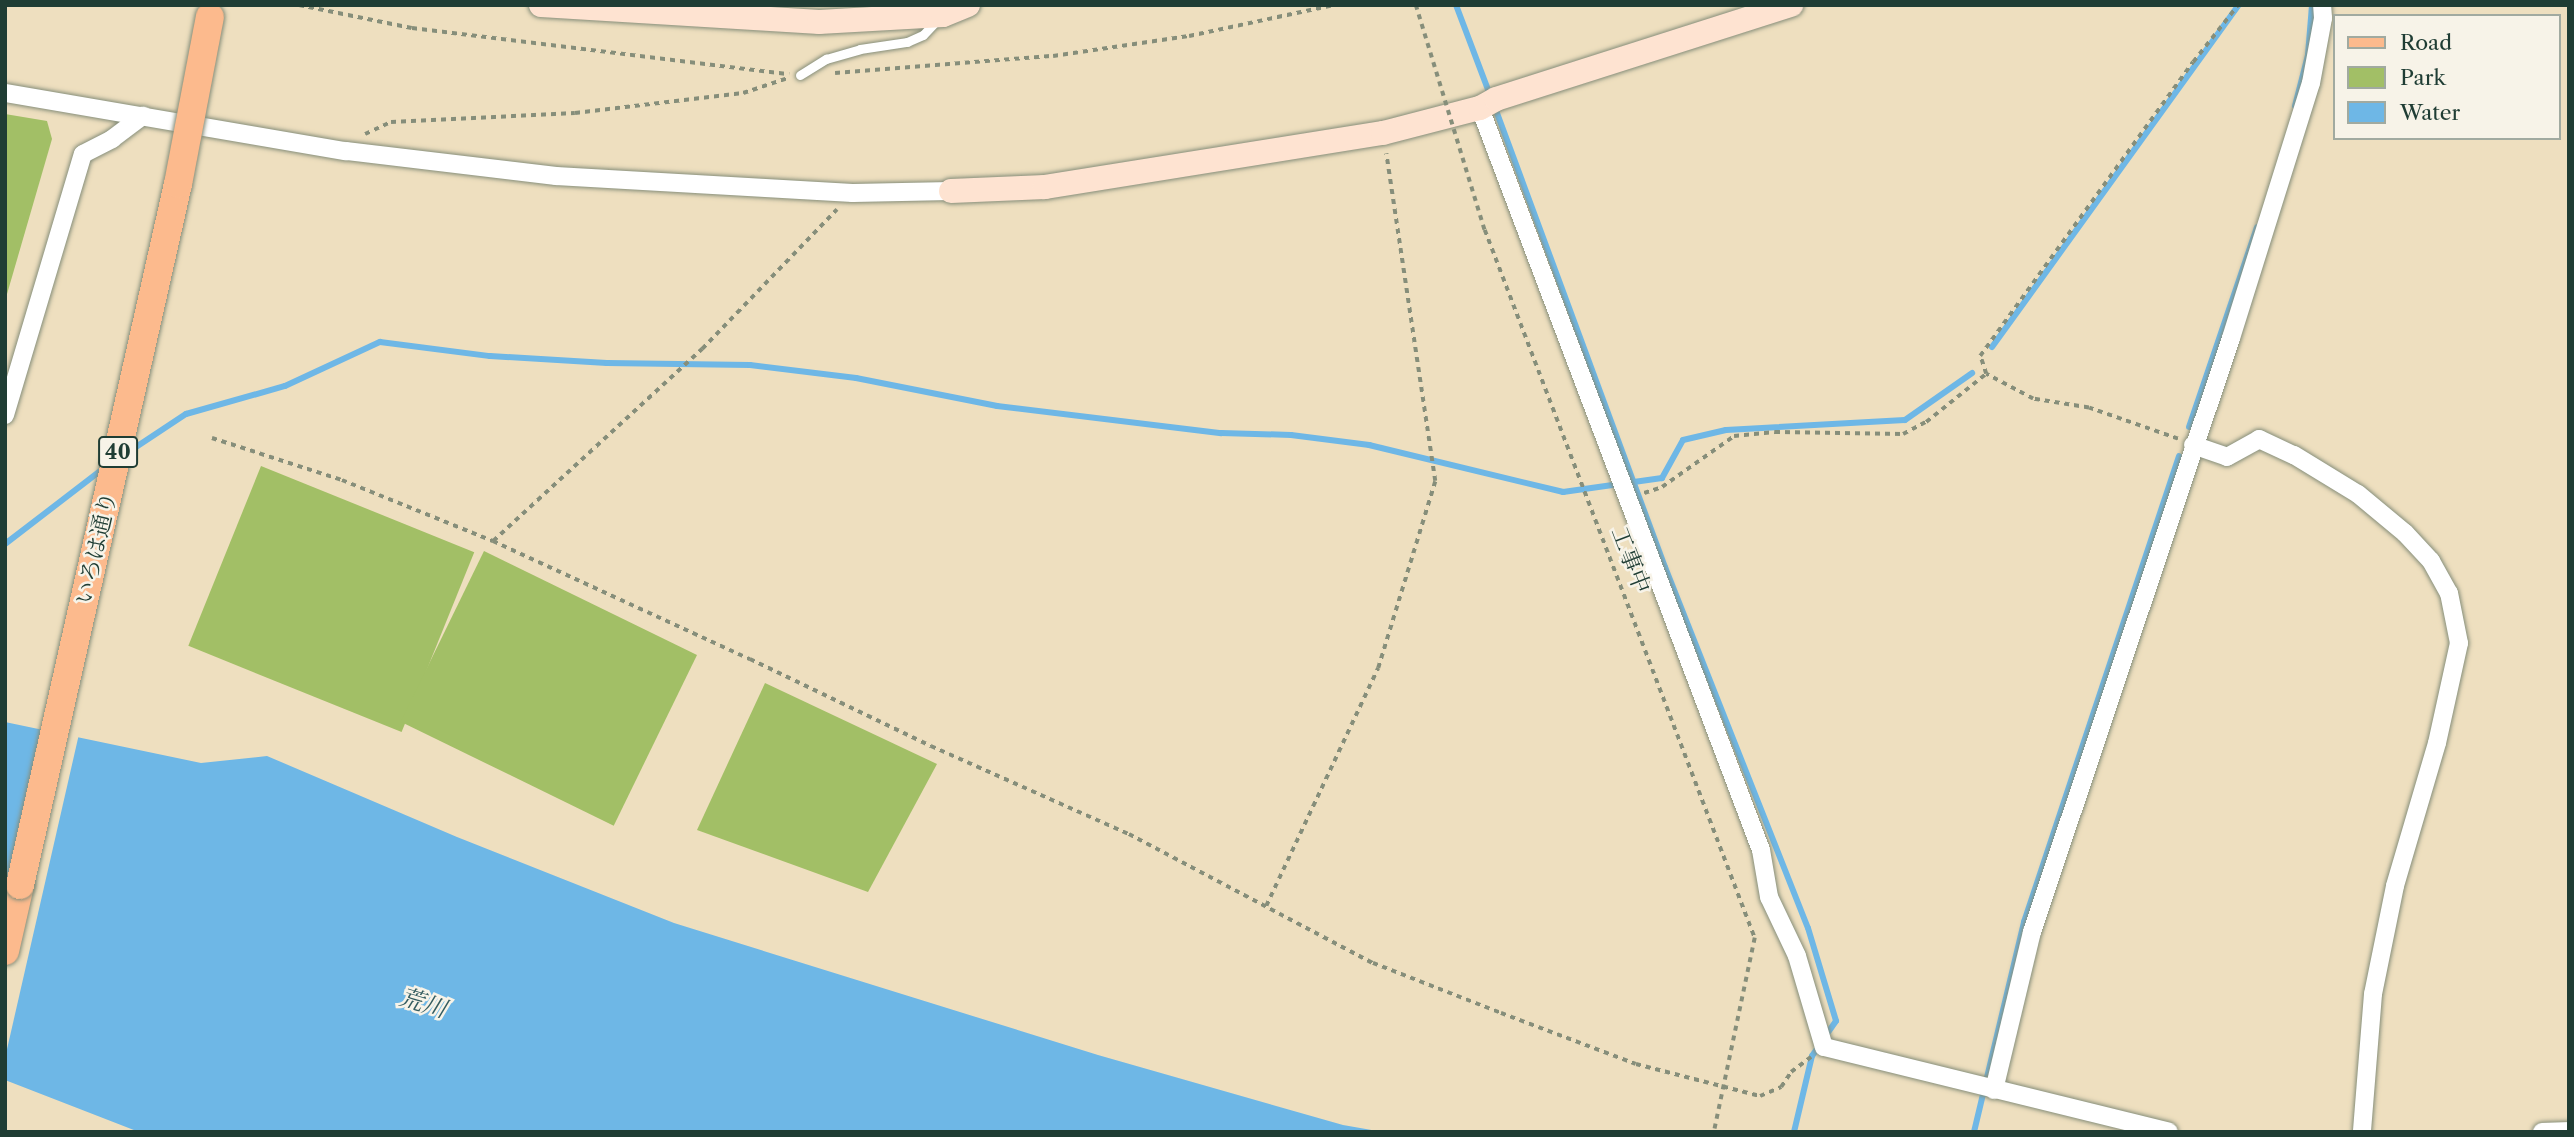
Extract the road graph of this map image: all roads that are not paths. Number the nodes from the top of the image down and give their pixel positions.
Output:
1 (541, 5) edge
2 (968, 5) edge
3 (1791, 5) edge
4 (2322, 5) edge
5 (211, 11) edge
6 (943, 15) junction
7 (800, 75) road end
8 (5, 93) edge
9 (1486, 105) junction
10 (143, 116) junction
11 (951, 191) joint
12 (5, 415) edge
13 (2193, 445) junction
14 (5, 951) edge
15 (1994, 1090) junction
16 (2569, 1131) edge
17 (2169, 1132) edge
18 (2362, 1132) edge
19 (2542, 1132) edge

1 - 6 street
2 - 6 street
3 - 9 street
4 - 13 street
5 - 14 main road, いろは通り / 40, bridge
6 - 7 lane
8 - 10 street
9 - 11 street
9 - 15 street
10 - 11 street
10 - 12 street
13 - 15 street
13 - 18 street
15 - 17 street
16 - 19 street

